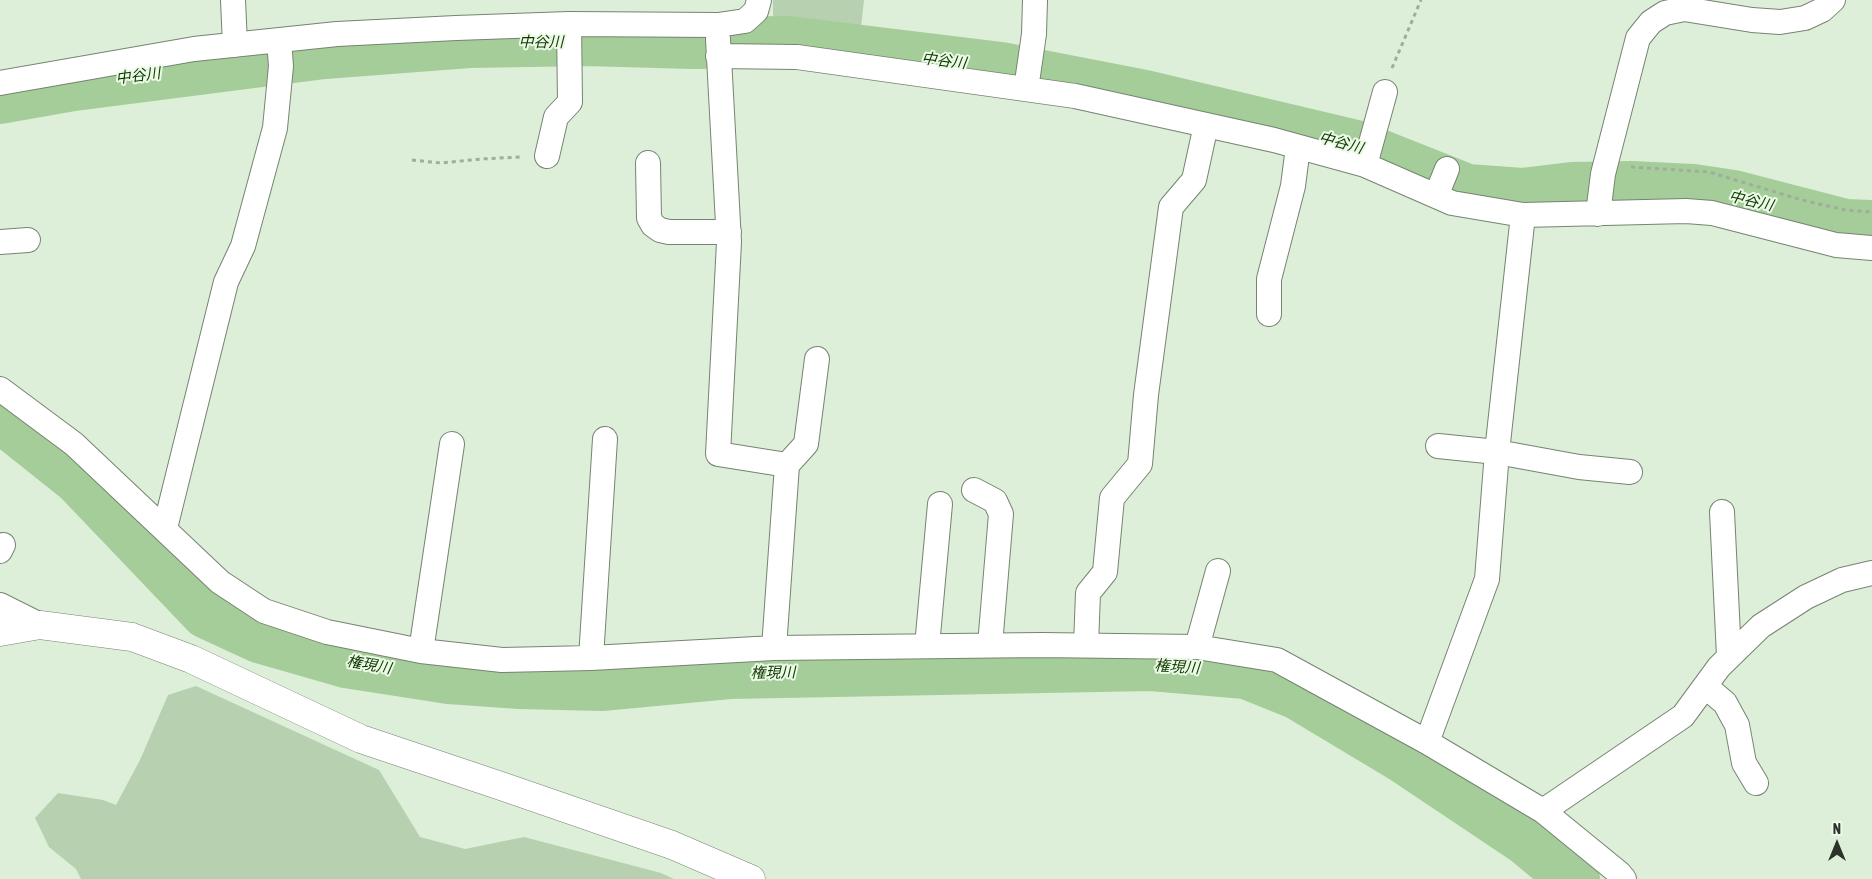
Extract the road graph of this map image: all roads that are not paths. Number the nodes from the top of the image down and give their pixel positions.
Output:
1 (233, 0) edge
2 (758, 0) edge
3 (1035, 0) edge
4 (1833, 0) edge
5 (569, 36) junction
6 (718, 41) junction
7 (235, 45) junction
8 (280, 50) junction
9 (1028, 77) junction
10 (0, 83) edge
11 (1385, 92) road end
12 (1206, 125) junction
13 (1298, 147) junction
14 (547, 156) road end
15 (648, 163) dead end
16 (1365, 165) junction
17 (1598, 209) junction
18 (1523, 215) junction
19 (729, 232) junction
20 (28, 240) dead end
21 (0, 242) edge
22 (1872, 248) edge
23 (1269, 314) dead end
24 (817, 359) dead end
25 (0, 389) edge
26 (605, 439) dead end
27 (452, 444) dead end
28 (1438, 446) dead end
29 (1497, 452) junction
30 (787, 465) junction
31 (1630, 472) dead end
32 (974, 490) dead end
33 (940, 504) dead end
34 (1722, 512) dead end
35 (165, 528) junction
36 (1218, 571) dead end
37 (1872, 573) edge
38 (0, 605) edge
39 (40, 625) junction
40 (0, 632) edge
41 (990, 645) junction
42 (1086, 645) junction
43 (927, 646) junction
44 (1197, 647) junction
45 (774, 648) junction
46 (421, 651) junction
47 (1729, 656) junction
48 (591, 658) junction
49 (1705, 686) junction
50 (1426, 742) junction
51 (1756, 783) dead end
52 (1543, 811) junction
53 (751, 879) edge
54 (1624, 879) edge

1 - 7 street
2 - 6 street
3 - 9 street
4 - 17 street
5 - 6 street
5 - 8 street
5 - 14 street
6 - 9 street
6 - 19 street
7 - 8 street
7 - 10 street
8 - 35 street
9 - 12 street
11 - 16 street
12 - 13 street
12 - 42 street
13 - 16 street
13 - 23 street
15 - 19 street
16 - 18 street
17 - 18 street
17 - 22 street
18 - 29 street
19 - 30 street
20 - 21 street
24 - 30 street
25 - 35 street
26 - 48 street
27 - 46 street
28 - 29 street
29 - 31 street
29 - 50 street
30 - 45 street
32 - 41 street
33 - 43 street
34 - 47 street
35 - 46 street
36 - 44 street
37 - 47 street
38 - 39 street
39 - 40 street
39 - 53 street
41 - 42 street
41 - 43 street
42 - 44 street
43 - 45 street
44 - 50 street
45 - 48 street
46 - 48 street
47 - 49 street
49 - 51 street
49 - 52 street
50 - 52 street
52 - 54 street

